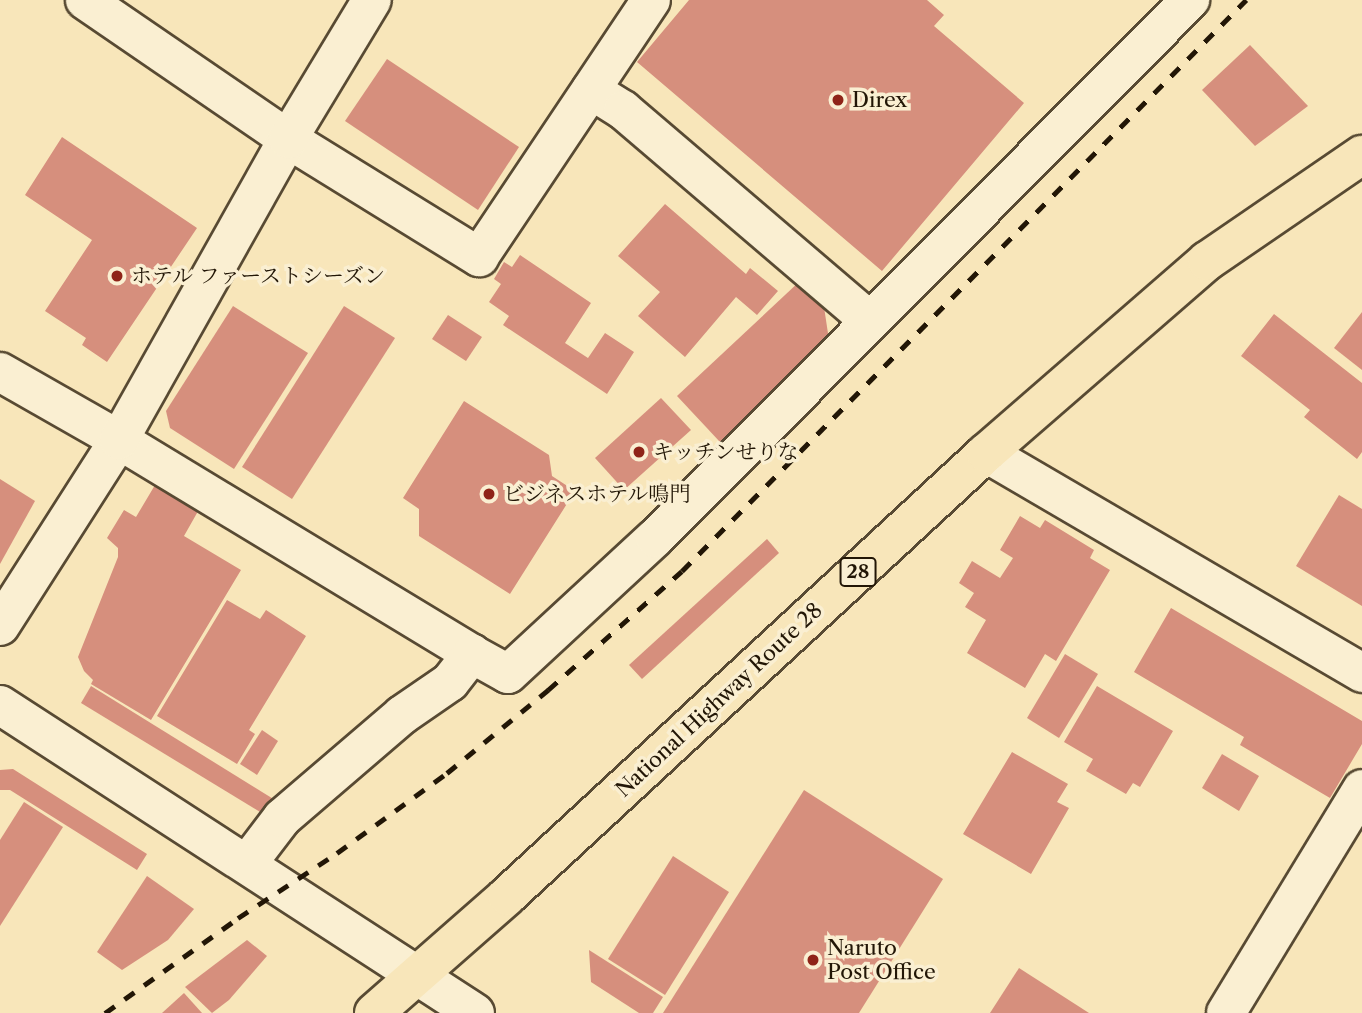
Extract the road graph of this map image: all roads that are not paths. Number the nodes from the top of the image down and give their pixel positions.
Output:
1 (85, 0) edge
2 (372, 0) edge
3 (651, 0) edge
4 (1190, 0) edge
5 (591, 90) junction
6 (288, 139) junction
7 (1362, 155) edge
8 (870, 321) junction
9 (0, 372) edge
10 (119, 440) junction
11 (986, 453) junction
12 (0, 626) edge
13 (472, 654) junction
14 (1362, 673) edge
15 (6, 722) edge
16 (1362, 789) edge
17 (247, 864) junction
18 (415, 976) junction
19 (374, 1013) edge
20 (475, 1013) edge
21 (1226, 1013) edge

1 - 6 street
2 - 6 street
3 - 5 street
4 - 8 street
5 - 6 street
5 - 8 street
6 - 10 street
7 - 11 highway, National Highway Route 28 / 28
8 - 13 street
9 - 10 street
10 - 12 street
10 - 13 street
11 - 14 street
11 - 18 highway, National Highway Route 28 / 28
13 - 17 street
15 - 17 street
16 - 21 street
17 - 18 street
18 - 19 highway, National Highway Route 28 / 28
18 - 20 street

